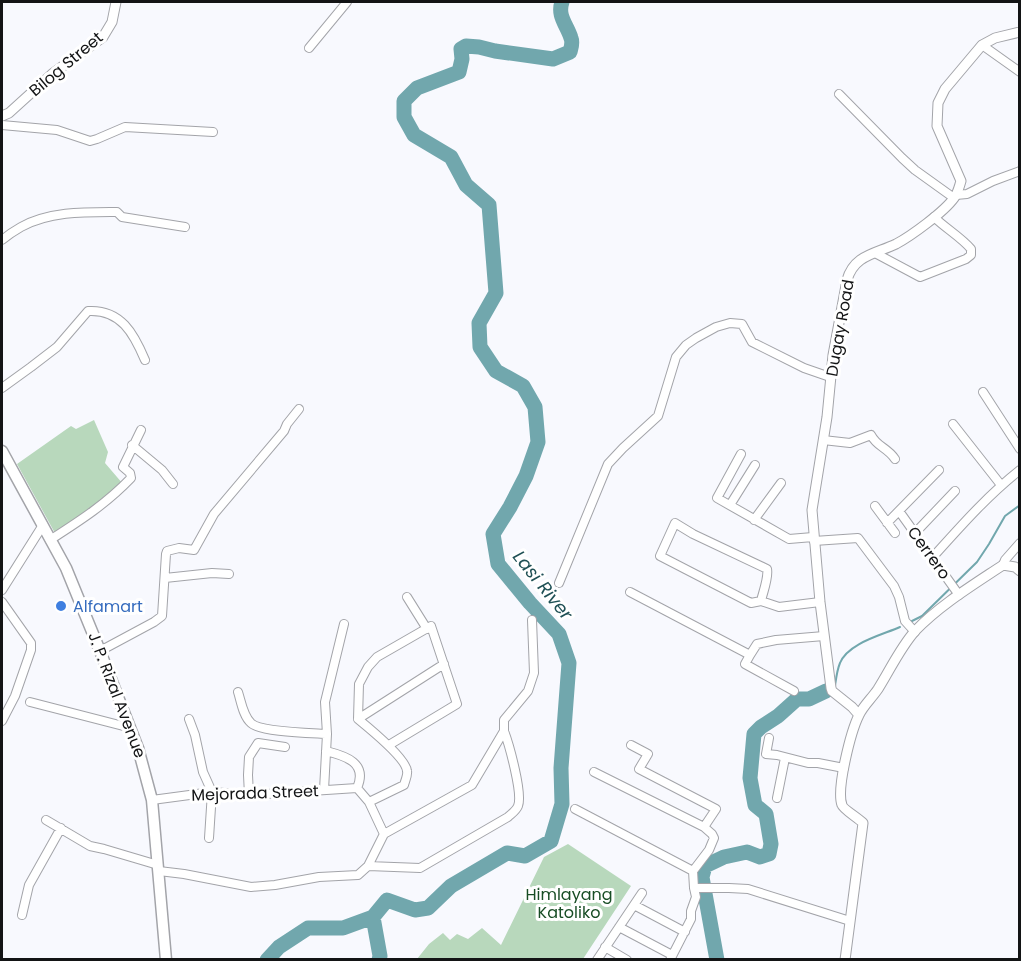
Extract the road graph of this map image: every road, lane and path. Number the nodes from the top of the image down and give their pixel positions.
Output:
1 (117, 2) edge
2 (347, 2) edge
3 (1020, 32) edge
4 (982, 45) junction
5 (309, 48) dead end
6 (1020, 72) edge
7 (839, 94) dead end
8 (2, 116) edge
9 (2, 125) edge
10 (213, 132) dead end
11 (1020, 171) edge
12 (955, 196) junction
13 (934, 217) junction
14 (185, 227) dead end
15 (2, 240) edge
16 (875, 253) junction
17 (145, 360) dead end
18 (830, 377) junction
19 (2, 388) edge
20 (983, 392) dead end
21 (299, 409) dead end
22 (953, 424) dead end
23 (141, 430) dead end
24 (823, 440) junction
25 (132, 446) junction
26 (1020, 449) edge
27 (2, 451) edge
28 (741, 454) dead end
29 (896, 459) dead end
30 (754, 465) dead end
31 (939, 470) dead end
32 (1020, 470) edge
33 (781, 483) dead end
34 (173, 484) dead end
35 (1001, 485) junction
36 (955, 491) dead end
37 (730, 506) junction
38 (875, 506) dead end
39 (899, 511) junction
40 (754, 520) junction
41 (887, 523) junction
42 (43, 525) junction
43 (895, 533) dead end
44 (915, 533) junction
45 (814, 539) junction
46 (51, 540) junction
47 (1020, 543) edge
48 (932, 558) junction
49 (1003, 565) junction
50 (1020, 571) edge
51 (229, 574) dead end
52 (165, 578) junction
53 (559, 583) dead end
54 (2, 590) edge
55 (630, 592) dead end
56 (959, 595) junction
57 (407, 597) dead end
58 (2, 602) edge
59 (761, 602) junction
60 (820, 602) junction
61 (532, 620) dead end
62 (344, 624) dead end
63 (427, 629) junction
64 (915, 632) junction
65 (824, 636) junction
66 (100, 651) junction
67 (750, 655) junction
68 (444, 664) junction
69 (794, 691) dead end
70 (238, 692) dead end
71 (30, 702) dead end
72 (859, 715) junction
73 (189, 719) dead end
74 (358, 719) junction
75 (2, 721) edge
76 (131, 728) junction
77 (504, 731) junction
78 (327, 734) junction
79 (769, 738) dead end
80 (389, 745) junction
81 (632, 745) dead end
82 (285, 747) dead end
83 (326, 751) junction
84 (785, 758) junction
85 (844, 768) junction
86 (594, 772) dead end
87 (357, 788) junction
88 (324, 790) junction
89 (212, 792) junction
90 (249, 795) junction
91 (777, 798) dead end
92 (152, 800) junction
93 (369, 802) junction
94 (575, 809) dead end
95 (46, 820) dead end
96 (704, 827) junction
97 (61, 828) junction
98 (384, 834) junction
99 (209, 838) dead end
100 (368, 866) junction
101 (158, 868) junction
102 (693, 871) junction
103 (695, 888) junction
104 (642, 893) dead end
105 (634, 905) junction
106 (22, 915) dead end
107 (850, 921) junction
108 (619, 927) junction
109 (685, 932) junction
110 (605, 947) junction
111 (671, 957) edge
112 (166, 960) edge
113 (597, 960) edge
114 (627, 960) edge
115 (846, 960) edge

1 - 8 street, Bilog Street
2 - 5 street
3 - 4 street
4 - 6 street
4 - 12 street
7 - 12 street
9 - 10 street
11 - 12 street
12 - 13 street, Dugay Road
13 - 16 street, Dugay Road
13 - 16 street
14 - 15 street
16 - 18 street, Dugay Road
17 - 19 street
18 - 24 street, Dugay Road
18 - 53 street
20 - 26 street
21 - 52 street
22 - 35 street
23 - 25 street
24 - 29 street
24 - 45 street, Dugay Road
25 - 34 street
25 - 46 street
27 - 42 main road, J. P. Rizal Avenue
28 - 37 street
30 - 37 street
31 - 39 street
32 - 35 street
33 - 40 street
35 - 48 street
36 - 44 street
37 - 40 street
38 - 41 street
39 - 41 street
39 - 44 street, Cerrero
40 - 45 street
41 - 43 street
42 - 46 main road, J. P. Rizal Avenue
42 - 54 street
44 - 48 street, Cerrero
45 - 60 street, Dugay Road
45 - 64 street
46 - 66 main road, J. P. Rizal Avenue
47 - 49 street
48 - 56 street, Cerrero
49 - 50 street
49 - 56 street
51 - 52 street
52 - 66 street
55 - 67 street
56 - 64 street
57 - 63 street
58 - 75 street
59 - 59 street
59 - 60 street
60 - 65 street, Dugay Road
61 - 77 street
62 - 78 street
63 - 68 street
63 - 74 street
64 - 72 street
65 - 67 street
65 - 72 street, Dugay Road
66 - 76 main road, J. P. Rizal Avenue
67 - 69 street
68 - 74 street
68 - 80 street
70 - 78 street
71 - 76 street
72 - 85 street
73 - 89 street
74 - 80 street
76 - 92 main road, J. P. Rizal Avenue
77 - 98 street
77 - 100 street
78 - 83 street
79 - 84 street
80 - 93 street
81 - 96 street
82 - 90 street
83 - 87 street
83 - 88 street
84 - 85 street
84 - 91 street
85 - 107 street
86 - 96 street
87 - 88 street, Mejorada Street
87 - 93 street
88 - 90 street, Mejorada Street
89 - 90 street, Mejorada Street
89 - 92 street, Mejorada Street
89 - 99 street
92 - 101 main road, J. P. Rizal Avenue
93 - 98 street
94 - 102 street
95 - 97 street
96 - 102 street
97 - 101 street
97 - 106 street
98 - 100 street
100 - 101 street
101 - 112 main road, J. P. Rizal Avenue
102 - 103 street
103 - 107 street
103 - 109 street
104 - 105 street
105 - 108 street
105 - 109 street
107 - 115 street
108 - 110 street
108 - 111 street
109 - 111 street
110 - 113 street
110 - 114 street

